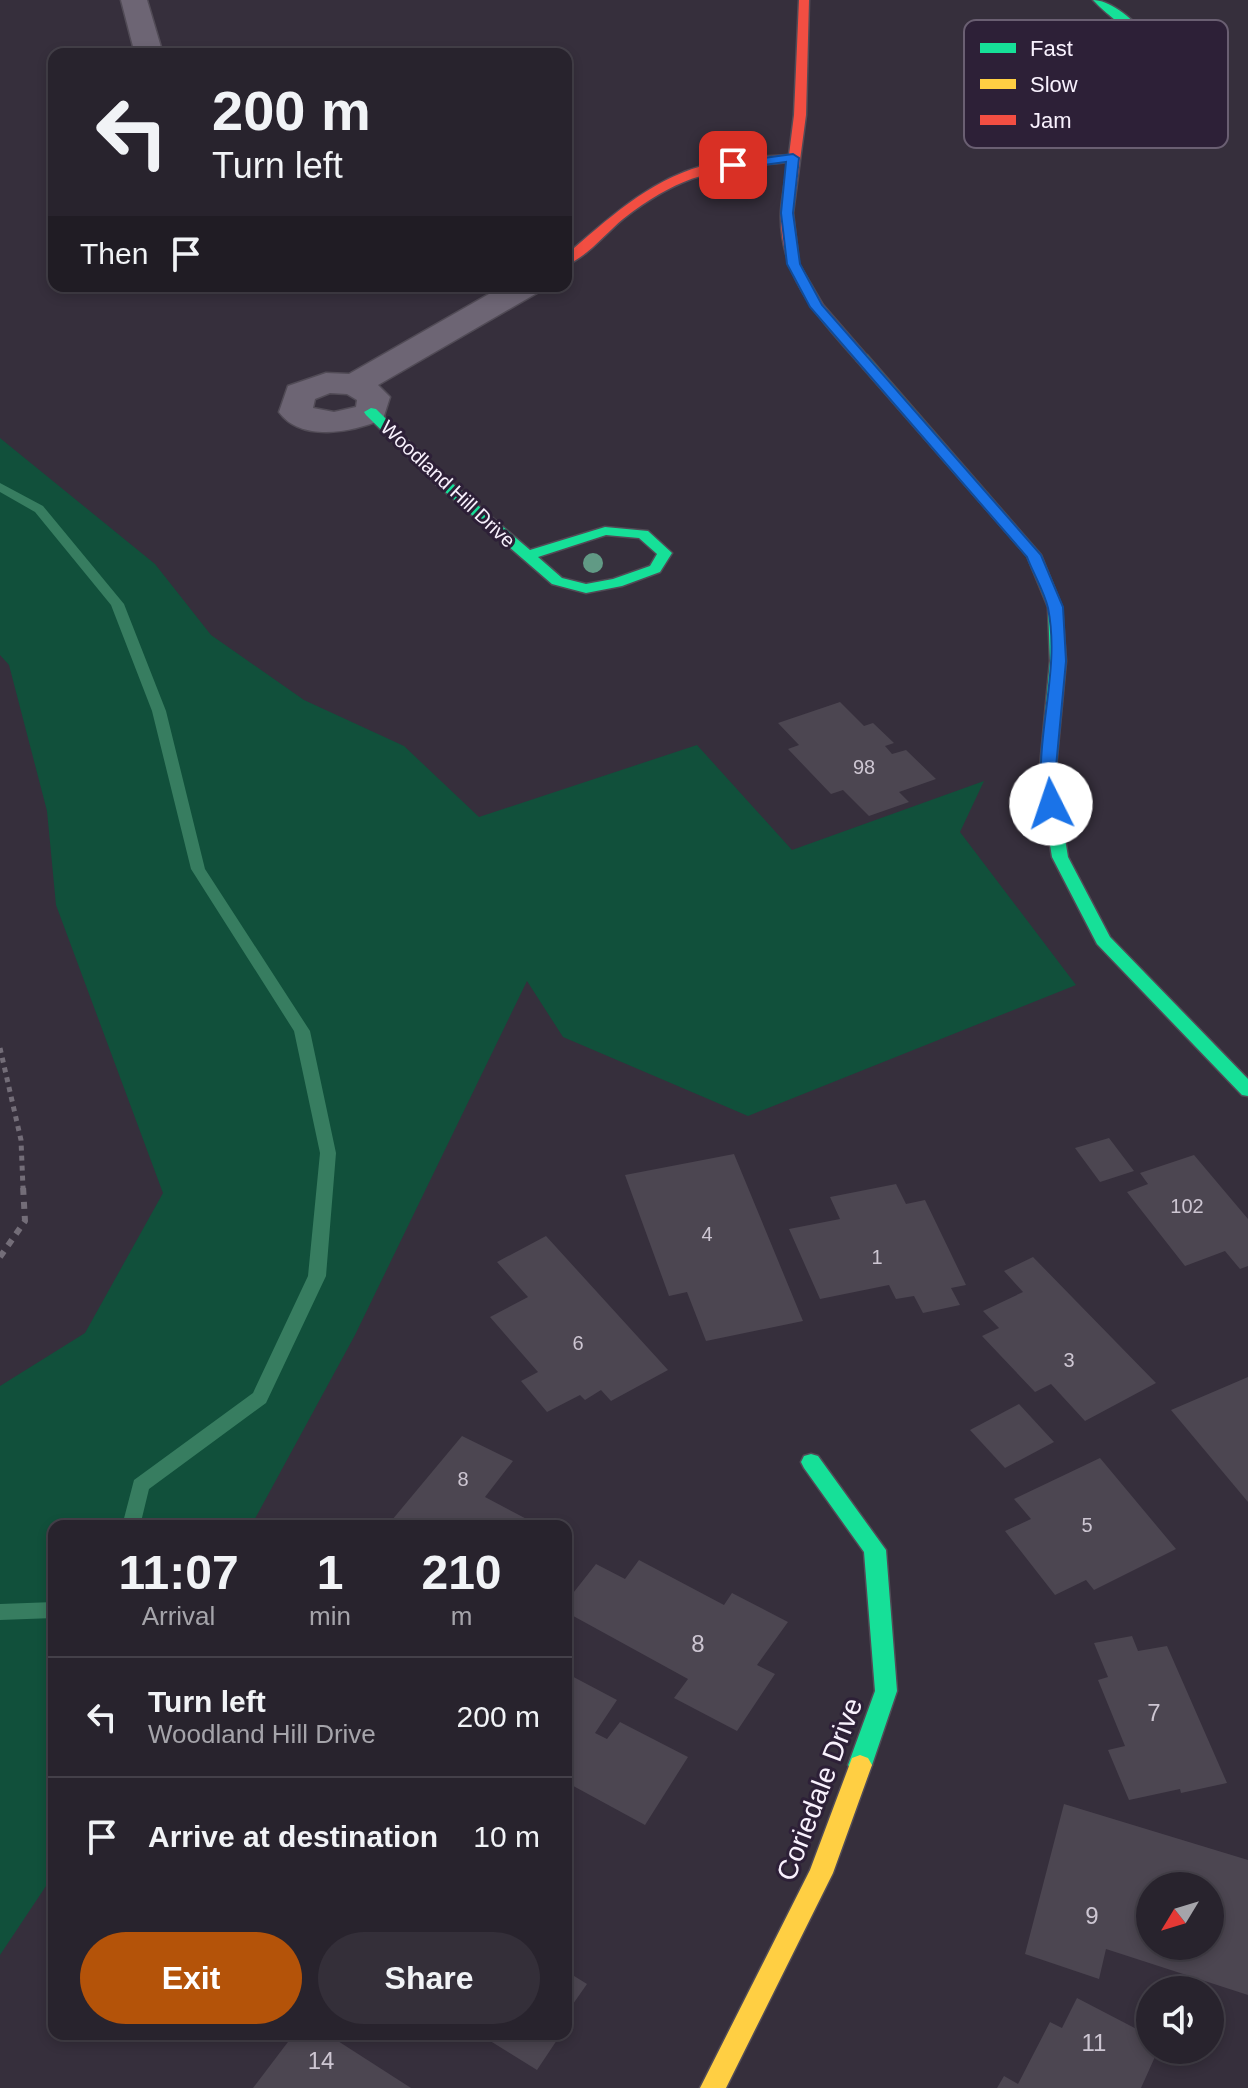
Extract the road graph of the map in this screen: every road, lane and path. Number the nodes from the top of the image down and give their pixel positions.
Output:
1 (134, 0) edge
2 (804, 0) edge
3 (1098, 0) edge
4 (1122, 20) edge
5 (147, 48) edge
6 (793, 158) junction
7 (572, 256) edge
8 (517, 292) edge
9 (363, 398) joint
10 (526, 556) junction
11 (0, 1048) edge
12 (1248, 1090) edge
13 (0, 1257) edge
14 (811, 1462) dead end
15 (713, 2088) edge

1 - 5 street
2 - 6 street
3 - 4 street
6 - 7 street
6 - 12 street
8 - 9 street, Woodland Hill Drive
9 - 10 street, Woodland Hill Drive
10 - 10 street, Woodland Hill Drive
11 - 13 path
14 - 15 street, Coriedale Drive

